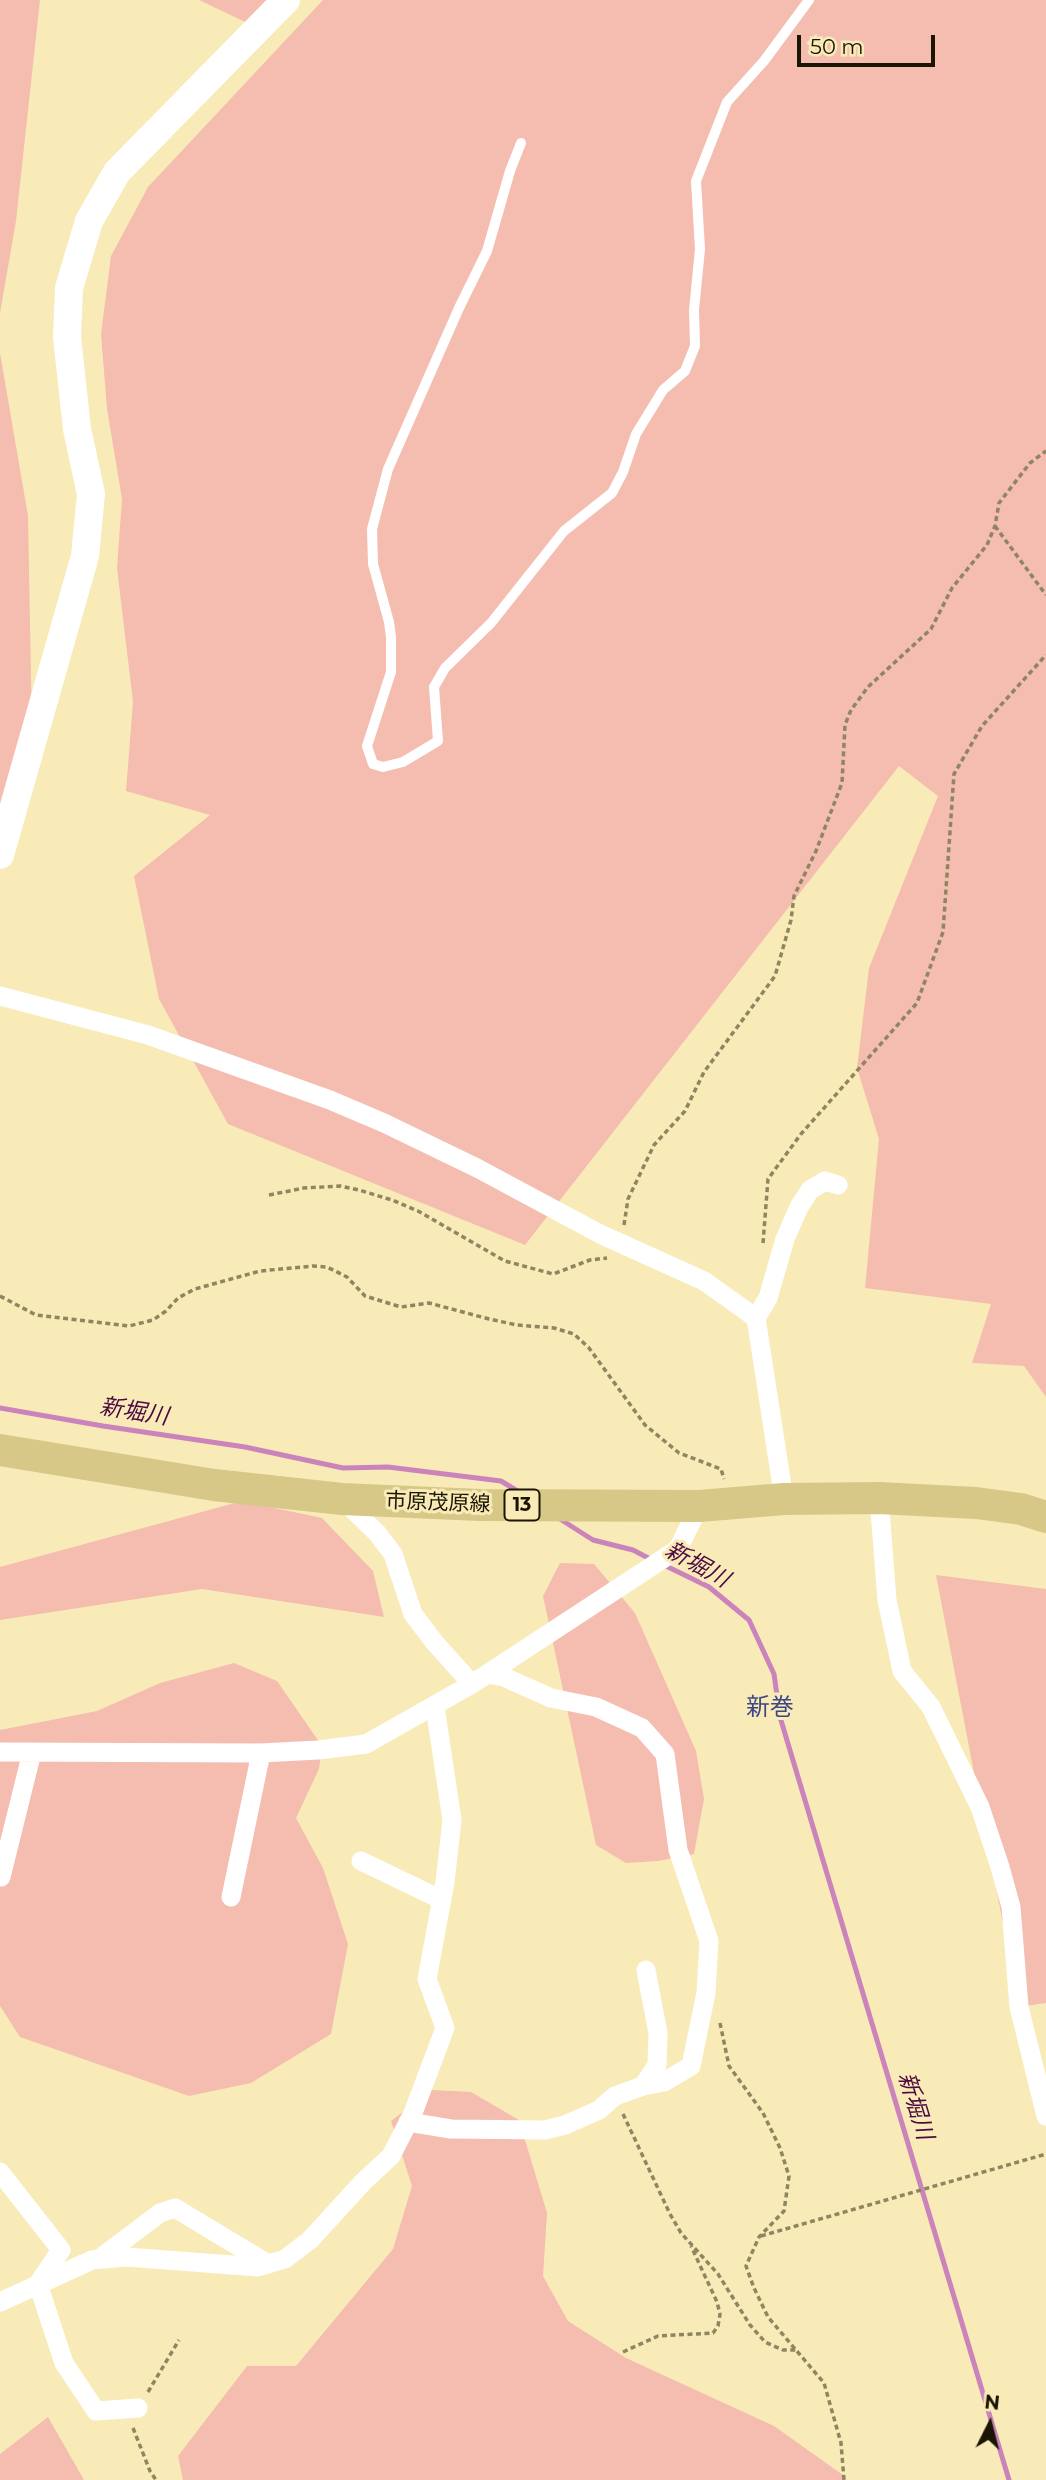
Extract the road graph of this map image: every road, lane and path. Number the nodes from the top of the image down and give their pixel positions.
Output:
1 (286, 0) edge
2 (809, 0) edge
3 (521, 143) dead end
4 (1046, 451) edge
5 (995, 526) junction
6 (1046, 595) edge
7 (1046, 655) edge
8 (0, 855) edge
9 (0, 996) edge
10 (838, 1185) dead end
11 (269, 1195) dead end
12 (621, 1243) junction
13 (647, 1255) junction
14 (762, 1255) dead end
15 (0, 1296) edge
16 (756, 1318) junction
17 (0, 1450) edge
18 (879, 1498) junction
19 (342, 1499) junction
20 (783, 1499) junction
21 (734, 1503) junction
22 (699, 1506) junction
23 (1046, 1517) edge
24 (479, 1679) junction
25 (435, 1707) junction
26 (0, 1752) edge
27 (32, 1752) junction
28 (261, 1752) junction
29 (361, 1861) dead end
30 (1, 1877) edge
31 (231, 1897) dead end
32 (442, 1900) junction
33 (646, 1970) dead end
34 (720, 2018) dead end
35 (643, 2085) junction
36 (615, 2096) junction
37 (1046, 2116) edge
38 (408, 2122) junction
39 (1046, 2154) edge
40 (0, 2172) edge
41 (759, 2237) junction
42 (688, 2241) junction
43 (99, 2259) junction
44 (268, 2264) junction
45 (38, 2284) junction
46 (0, 2302) edge
47 (798, 2350) junction
48 (623, 2352) dead end
49 (138, 2408) dead end
50 (844, 2480) edge

1 - 8 street
2 - 3 lane
4 - 5 path
5 - 6 path
5 - 12 path
7 - 14 path
9 - 12 street
10 - 16 street
11 - 13 path
12 - 13 street
13 - 16 street
15 - 21 path
16 - 20 street
17 - 19 main road, 市原茂原線 / 13
18 - 20 main road, 市原茂原線 / 13
18 - 23 main road, 市原茂原線 / 13
18 - 37 street
19 - 22 main road, 市原茂原線 / 13
19 - 24 street
20 - 21 main road, 市原茂原線 / 13
21 - 22 main road, 市原茂原線 / 13
22 - 24 street
24 - 25 street
24 - 35 street
25 - 28 street
25 - 32 street
26 - 27 street
27 - 28 street
27 - 30 street
28 - 31 street
29 - 32 street
32 - 38 street
33 - 35 street
34 - 41 path
35 - 36 street
36 - 38 street
36 - 42 path
38 - 44 street
39 - 41 path
40 - 45 street
41 - 47 path
42 - 47 path
42 - 48 path
43 - 44 street
43 - 44 street
43 - 45 street
45 - 46 street
45 - 49 street
47 - 50 path

